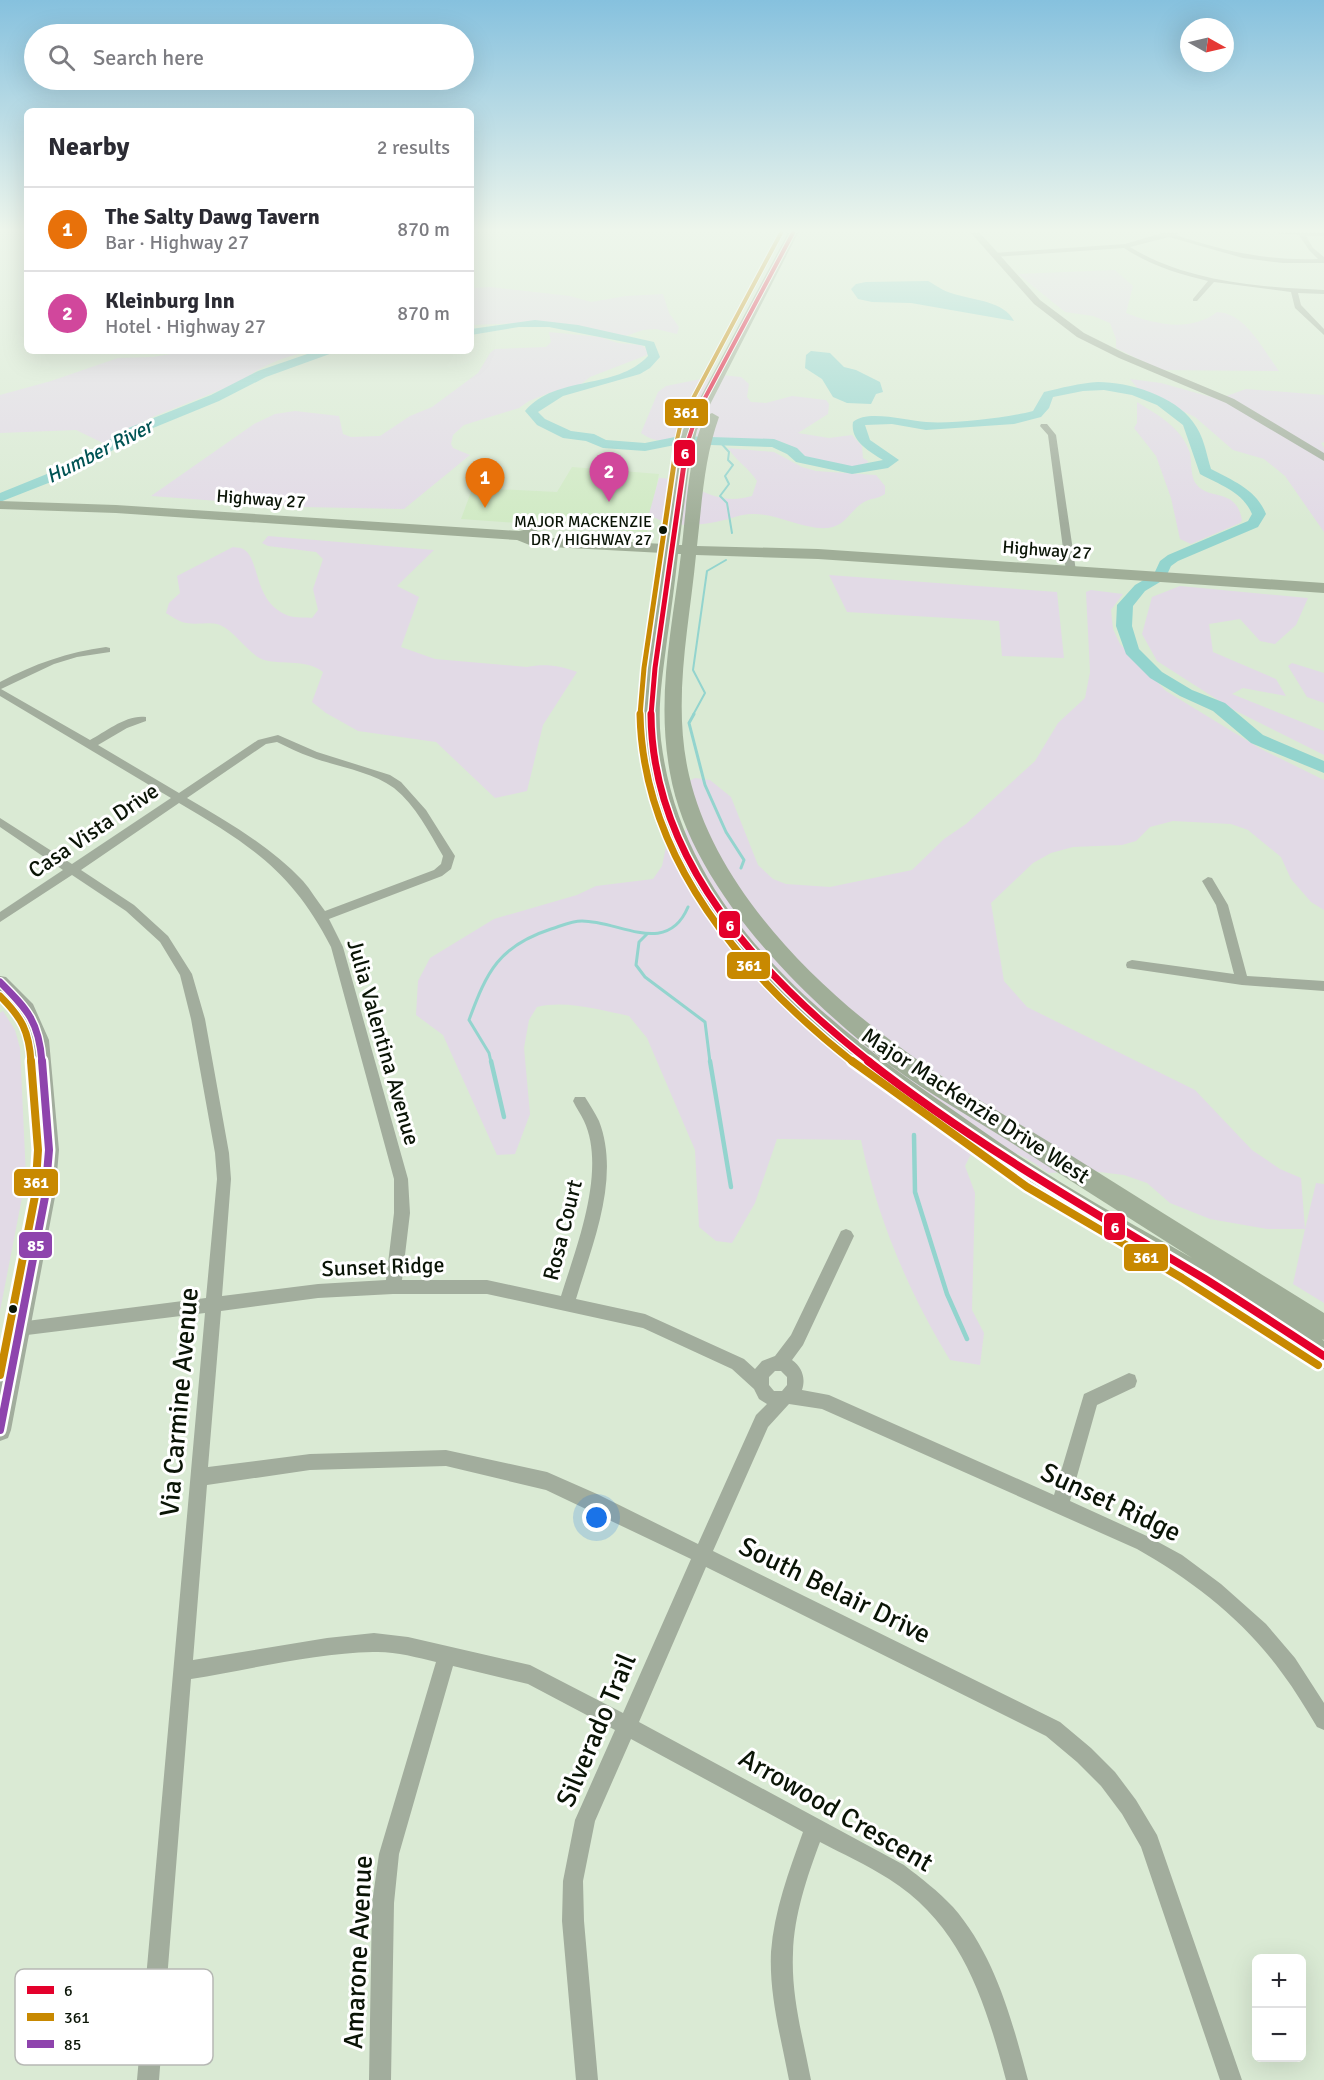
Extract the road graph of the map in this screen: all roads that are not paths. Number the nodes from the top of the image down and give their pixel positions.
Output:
1 (742, 330) edge
2 (756, 330) edge
3 (1074, 330) edge
4 (746, 349) dead end
5 (715, 409) dead end
6 (1044, 426) dead end
7 (1324, 458) edge
8 (6, 505) edge
9 (681, 546) junction
10 (1071, 571) junction
11 (1324, 588) edge
12 (106, 650) dead end
13 (0, 686) edge
14 (0, 692) edge
15 (142, 719) dead end
16 (90, 745) junction
17 (179, 798) junction
18 (0, 822) edge
19 (72, 869) junction
20 (1208, 881) dead end
21 (322, 917) junction
22 (0, 918) edge
23 (1132, 965) dead end
24 (1242, 980) junction
25 (0, 982) edge
26 (1324, 986) edge
27 (580, 1101) dead end
28 (846, 1236) dead end
29 (393, 1287) junction
30 (567, 1303) junction
31 (213, 1304) junction
32 (1324, 1328) edge
33 (19, 1329) junction
34 (1324, 1356) edge
35 (738, 1364) junction
36 (785, 1369) junction
37 (1129, 1381) dead end
38 (761, 1387) junction
39 (785, 1397) junction
40 (823, 1401) junction
41 (762, 1421) junction
42 (0, 1430) edge
43 (199, 1477) junction
44 (1060, 1506) junction
45 (702, 1555) junction
46 (447, 1656) junction
47 (183, 1671) junction
48 (1324, 1720) edge
49 (628, 1724) junction
50 (815, 1828) junction
51 (157, 1969) edge
52 (149, 2065) edge
53 (148, 2080) edge
54 (380, 2080) edge
55 (587, 2080) edge
56 (800, 2080) edge
57 (1017, 2080) edge
58 (1231, 2080) edge

1 - 9 main road, Major MacKenzie Drive West
2 - 4 main road
3 - 7 street
5 - 9 main road, Major MacKenzie Drive West
6 - 10 street
8 - 9 main road, Highway 27
9 - 10 main road, Highway 27
9 - 32 main road, Major MacKenzie Drive West
9 - 34 main road, Major MacKenzie Drive West
10 - 11 main road, Highway 27
12 - 13 street
14 - 16 street, Julia Valentina Avenue
15 - 16 street
16 - 17 street, Julia Valentina Avenue
17 - 19 street, Casa Vista Drive
17 - 21 street, Julia Valentina Avenue
17 - 21 street, Casa Vista Drive
18 - 19 street, Via Carmine Avenue
19 - 22 street, Casa Vista Drive
19 - 31 street, Via Carmine Avenue
20 - 24 street
21 - 29 street, Julia Valentina Avenue
23 - 24 street
24 - 26 street
25 - 33 street
27 - 30 street, Rosa Court
28 - 36 street
29 - 30 street, Sunset Ridge
29 - 31 street, Sunset Ridge
30 - 35 street, Sunset Ridge
31 - 33 street, Sunset Ridge
31 - 43 street, Via Carmine Avenue
33 - 42 street
35 - 36 street, Sunset Ridge
35 - 38 street, Sunset Ridge
36 - 38 street
36 - 39 street
36 - 40 street, Sunset Ridge
37 - 44 street
38 - 39 street
38 - 41 street, Silverado Trail
39 - 40 street, Sunset Ridge
39 - 41 street, Silverado Trail
40 - 44 street, Sunset Ridge
41 - 45 street, Silverado Trail
43 - 45 street, South Belair Drive
43 - 47 street, Via Carmine Avenue
44 - 48 street, Sunset Ridge
45 - 49 street, Silverado Trail
45 - 58 street, South Belair Drive
46 - 47 street, Arrowood Crescent
46 - 49 street, Arrowood Crescent
46 - 54 street, Amarone Avenue
47 - 51 street, Via Carmine Avenue
49 - 50 street, Arrowood Crescent
49 - 55 street, Silverado Trail
50 - 56 street
50 - 57 street, Arrowood Crescent
52 - 53 street, Via Carmine Avenue

